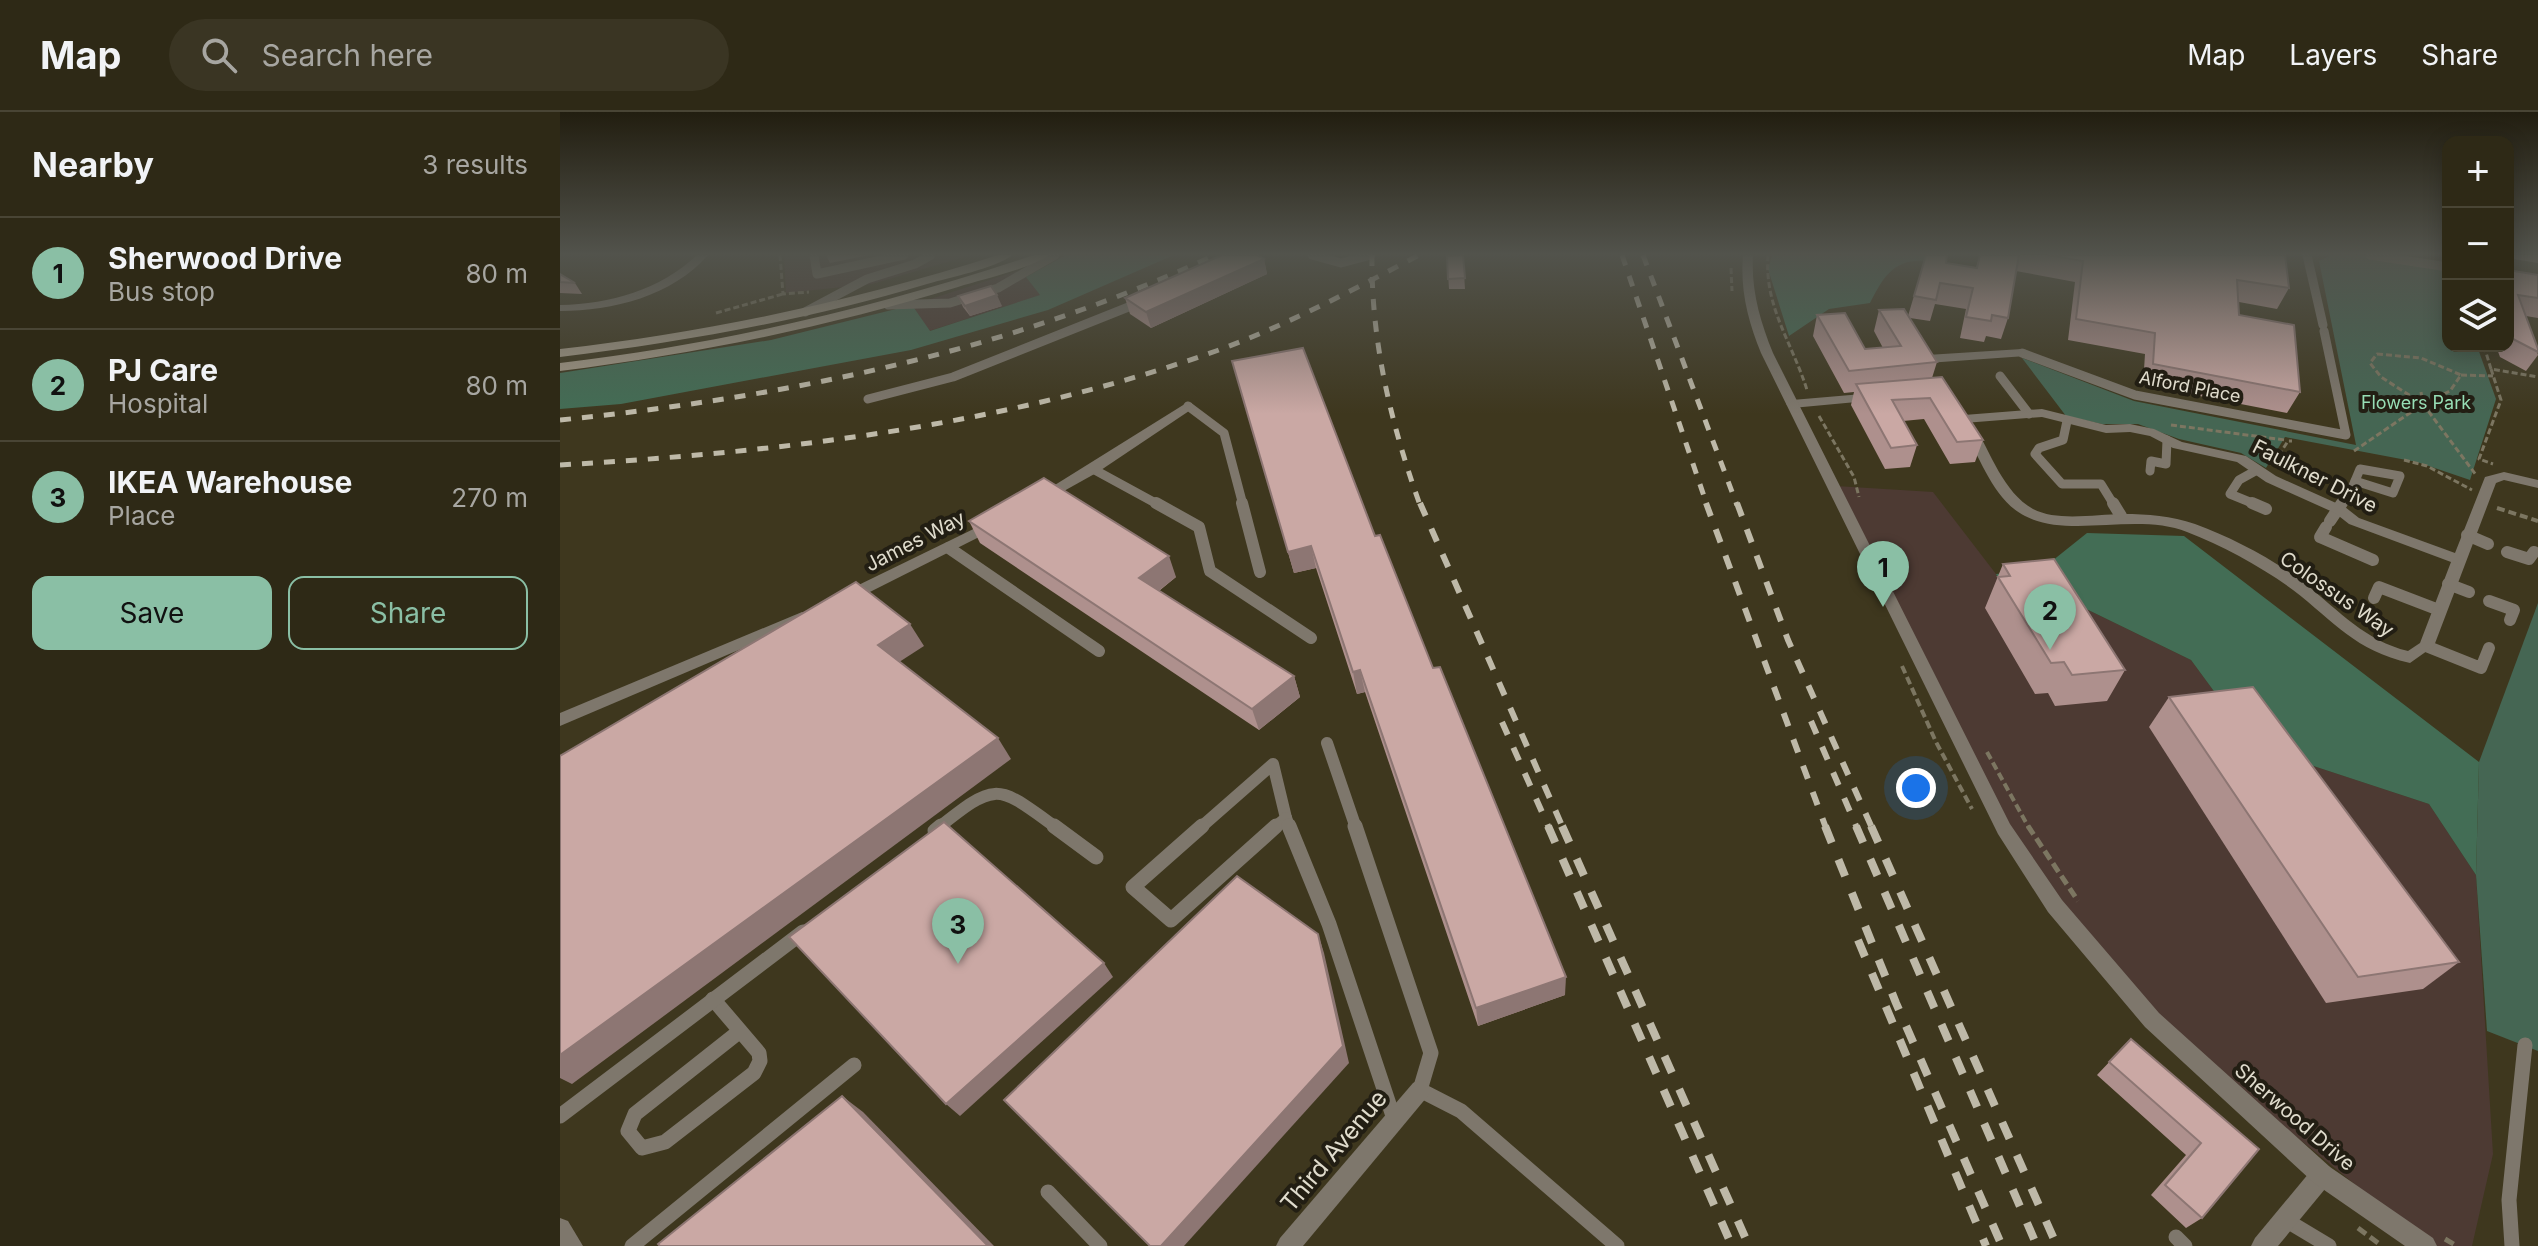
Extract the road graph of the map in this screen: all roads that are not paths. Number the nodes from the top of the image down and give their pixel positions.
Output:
1 (813, 308) edge
2 (821, 308) edge
3 (875, 308) edge
4 (1127, 308) edge
5 (1750, 308) edge
6 (2319, 308) edge
7 (805, 312) junction
8 (560, 353) edge
9 (2022, 353) joint
10 (560, 367) edge
11 (1937, 376) edge
12 (2000, 376) dead end
13 (1885, 396) edge
14 (868, 399) dead end
15 (1792, 404) junction
16 (1188, 406) joint
17 (1961, 414) joint
18 (2029, 414) junction
19 (2067, 421) junction
20 (2167, 440) junction
21 (1093, 469) junction
22 (2257, 470) junction
23 (2150, 471) dead end
24 (2538, 484) edge
25 (2348, 494) junction
26 (1028, 505) edge
27 (2266, 509) dead end
28 (2121, 516) junction
29 (1001, 520) edge
30 (2467, 535) junction
31 (2488, 544) dead end
32 (949, 548) junction
33 (2507, 552) dead end
34 (2534, 552) dead end
35 (2457, 559) junction
36 (2373, 560) dead end
37 (1260, 572) dead end
38 (2448, 584) junction
39 (2469, 592) dead end
40 (2374, 598) dead end
41 (2489, 601) dead end
42 (2439, 610) junction
43 (2510, 620) dead end
44 (1311, 638) dead end
45 (2426, 646) junction
46 (2489, 648) dead end
47 (1099, 651) dead end
48 (560, 720) edge
49 (1327, 743) dead end
50 (1286, 818) junction
51 (921, 842) edge
52 (1096, 857) dead end
53 (811, 925) edge
54 (713, 999) junction
55 (740, 1031) junction
56 (2525, 1045) dead end
57 (854, 1065) dead end
58 (1420, 1090) junction
59 (560, 1116) edge
60 (1394, 1119) junction
61 (2322, 1175) junction
62 (1048, 1192) dead end
63 (2284, 1219) junction
64 (560, 1229) edge
65 (2430, 1239) edge
66 (571, 1246) edge
67 (632, 1246) edge
68 (1100, 1246) edge
69 (1288, 1246) edge
70 (1617, 1246) edge
71 (2263, 1246) edge
72 (2329, 1246) edge
73 (2512, 1246) edge

1 - 7 lane
2 - 7 main road
3 - 10 main road
4 - 14 lane
5 - 15 street, Sherwood Drive
6 - 9 lane, Alford Place
7 - 8 main road
9 - 11 street, Alford Place
12 - 18 lane
13 - 15 street
15 - 61 street, Sherwood Drive
16 - 21 street
16 - 37 lane
17 - 18 street, Faulkner Drive
17 - 28 street, Colossus Way
18 - 19 street, Faulkner Drive
19 - 20 street, Faulkner Drive
19 - 28 lane
20 - 22 street, Faulkner Drive
20 - 23 lane
21 - 26 street
21 - 44 lane
22 - 25 street, Faulkner Drive
22 - 27 lane
24 - 30 street
25 - 35 street, Faulkner Drive
25 - 36 lane
28 - 45 street, Colossus Way
29 - 32 street, James Way
30 - 31 lane
30 - 35 street
32 - 47 lane
32 - 48 street, James Way
33 - 34 lane
35 - 38 street
38 - 39 lane
38 - 42 street
40 - 42 lane
41 - 43 lane
42 - 45 street
45 - 46 lane
49 - 58 lane
50 - 50 lane
50 - 60 lane
51 - 52 lane
53 - 54 lane
54 - 55 lane
54 - 59 lane
55 - 55 lane
56 - 73 lane
57 - 67 lane
58 - 60 street, Third Avenue
58 - 70 lane
60 - 69 street, Third Avenue
61 - 63 street
61 - 65 street, Sherwood Drive
62 - 68 lane
63 - 71 street
63 - 72 lane
64 - 66 street

